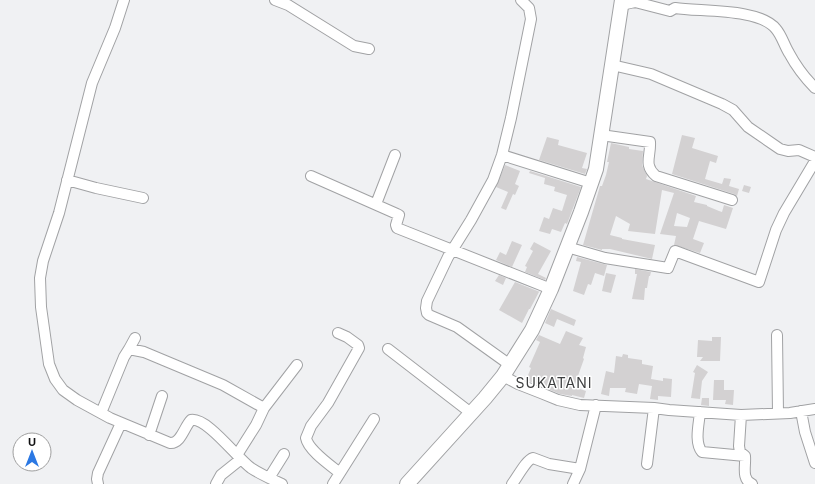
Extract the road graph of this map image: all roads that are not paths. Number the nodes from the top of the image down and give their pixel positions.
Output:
1 (124, 0) edge
2 (275, 0) edge
3 (521, 0) edge
4 (621, 3) edge
5 (368, 49) dead end
6 (612, 65) junction
7 (815, 88) edge
8 (601, 135) junction
9 (394, 155) dead end
10 (502, 155) junction
11 (815, 157) edge
12 (815, 161) edge
13 (311, 176) dead end
14 (67, 180) junction
15 (592, 183) junction
16 (143, 198) dead end
17 (732, 200) dead end
18 (376, 204) junction
19 (567, 246) junction
20 (453, 250) junction
21 (550, 289) junction
22 (338, 333) dead end
23 (777, 335) dead end
24 (135, 338) dead end
25 (129, 349) junction
26 (388, 350) dead end
27 (297, 365) dead end
28 (506, 370) junction
29 (162, 396) dead end
30 (596, 405) junction
31 (264, 408) junction
32 (654, 408) junction
33 (815, 408) edge
34 (801, 411) junction
35 (700, 412) junction
36 (101, 413) junction
37 (472, 413) junction
38 (778, 413) junction
39 (741, 414) junction
40 (374, 419) dead end
41 (120, 423) junction
42 (149, 435) junction
43 (284, 454) dead end
44 (745, 456) junction
45 (239, 457) junction
46 (815, 463) edge
47 (647, 464) dead end
48 (580, 468) junction
49 (340, 473) junction
50 (269, 478) junction
51 (98, 484) edge
52 (216, 484) edge
53 (282, 484) edge
54 (333, 484) edge
55 (407, 484) edge
56 (512, 484) edge
57 (574, 484) edge
58 (752, 484) edge

1 - 14 street
2 - 5 street
3 - 10 street
4 - 6 highway
4 - 7 street
6 - 8 highway
6 - 11 street
8 - 15 highway
8 - 17 street
9 - 18 street
10 - 15 street
10 - 20 street
12 - 19 street
13 - 18 street
14 - 16 street
14 - 36 street
15 - 19 highway
18 - 20 street
19 - 21 highway
20 - 21 street
20 - 28 street
21 - 28 highway
22 - 49 street
23 - 38 street
24 - 25 street
25 - 31 street
25 - 36 street
26 - 37 street
27 - 31 street
28 - 30 street
28 - 37 highway
29 - 42 street
30 - 32 street
30 - 48 street
31 - 45 street
32 - 35 street
32 - 47 street
33 - 34 street
34 - 38 street
34 - 46 street
35 - 39 street
35 - 44 street
36 - 41 street
37 - 55 highway
38 - 39 street
39 - 44 street
40 - 49 street
41 - 42 street
41 - 51 street
42 - 45 street
43 - 50 street
44 - 58 street
45 - 50 street
45 - 52 street
48 - 56 street
48 - 57 street
49 - 54 street
50 - 53 street

